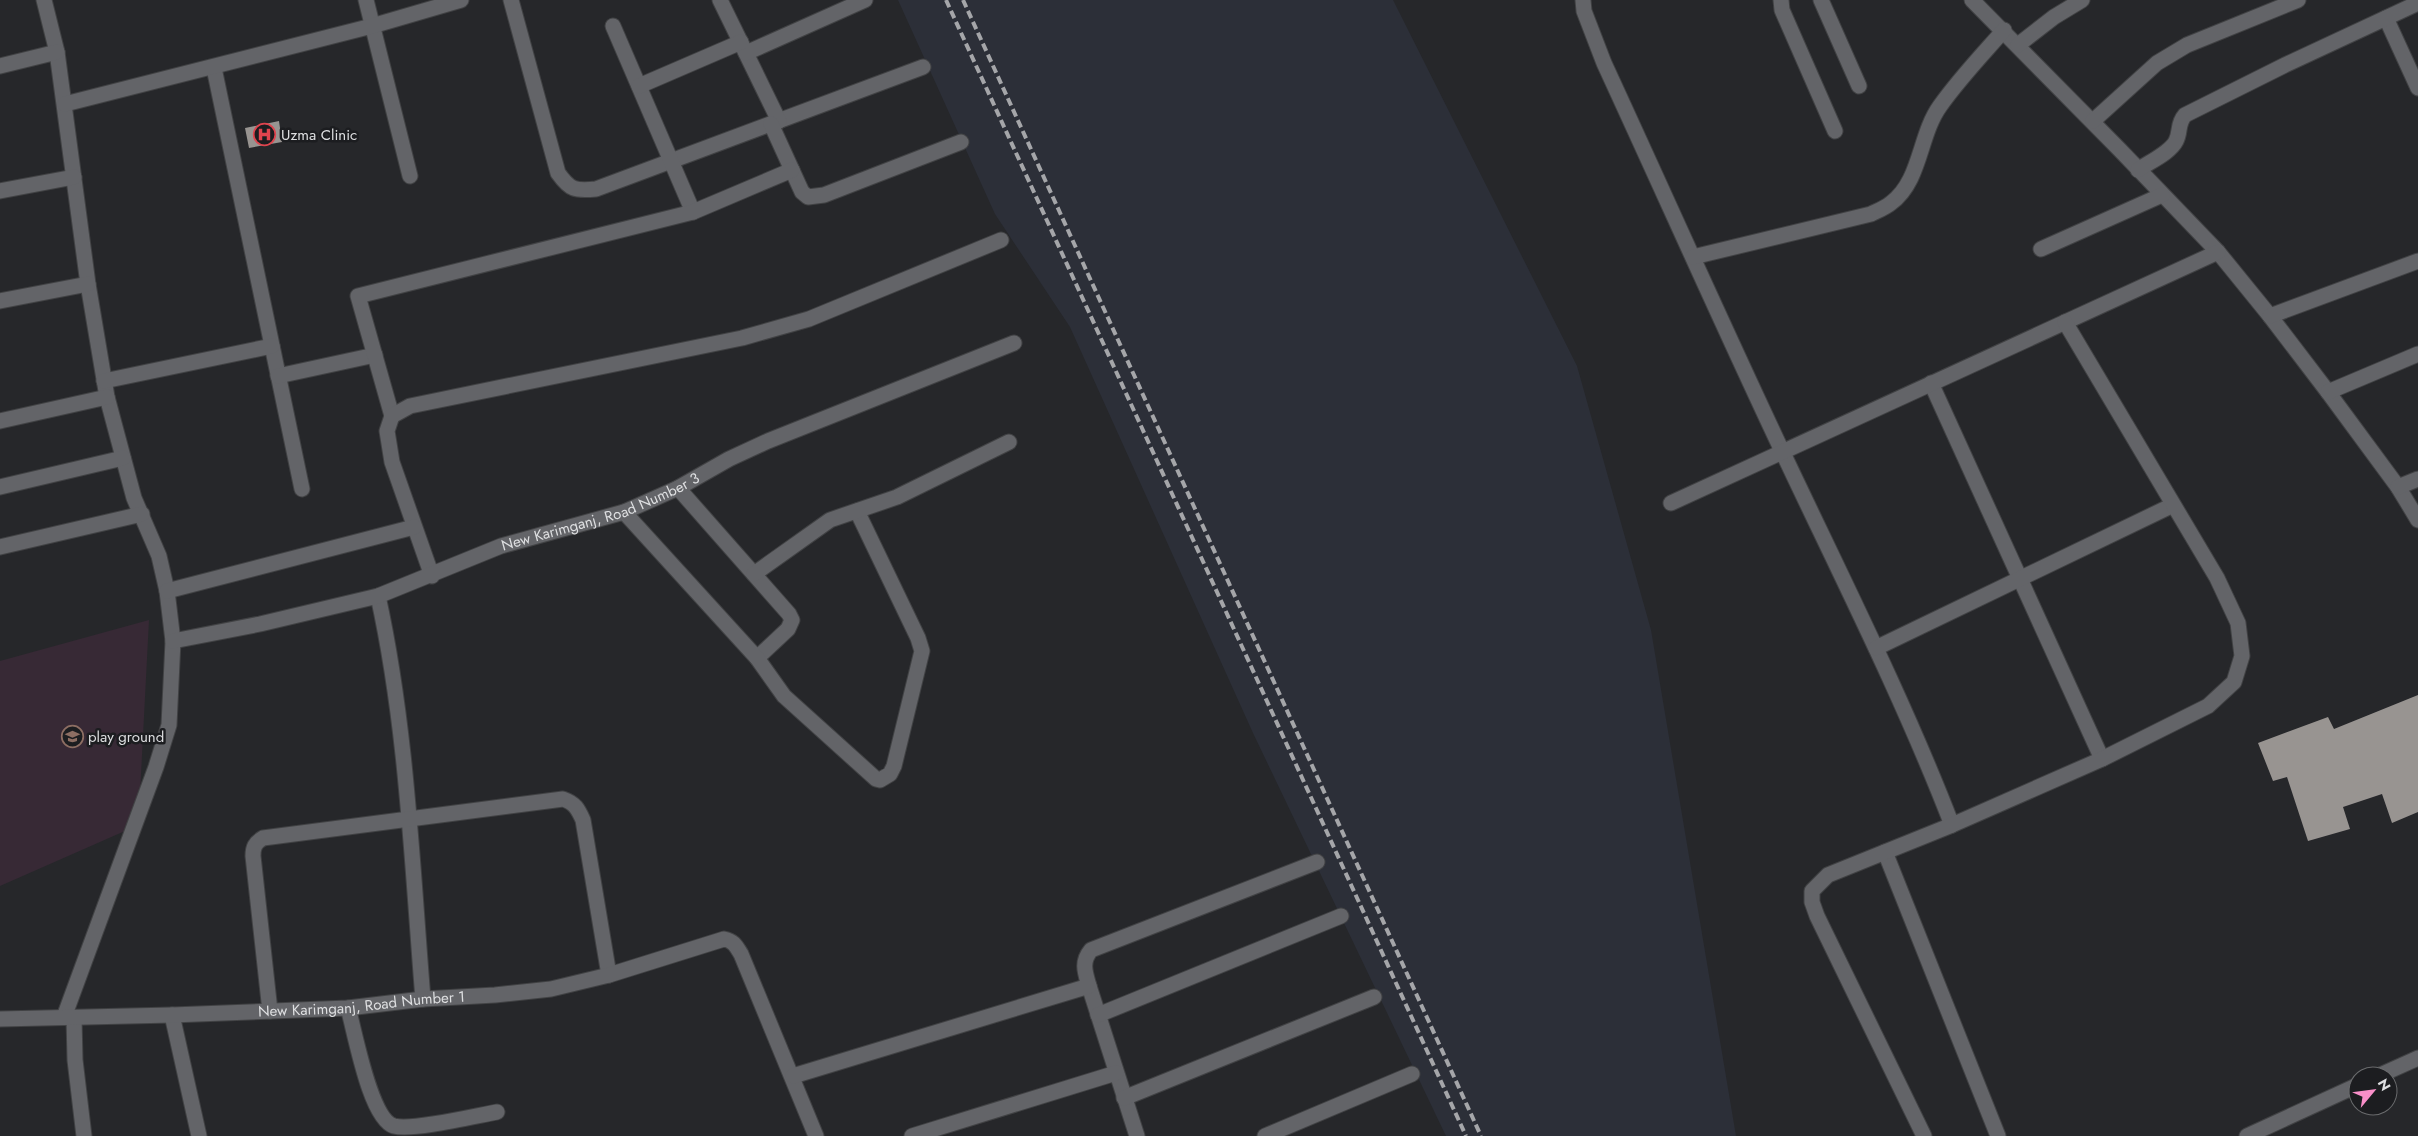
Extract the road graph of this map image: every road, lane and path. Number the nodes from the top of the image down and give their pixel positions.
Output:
1 (44, 0) edge
2 (366, 0) edge
3 (461, 0) edge
4 (511, 0) edge
5 (720, 0) edge
6 (865, 0) edge
7 (1583, 0) edge
8 (1781, 0) edge
9 (1821, 0) edge
10 (2082, 0) edge
11 (2298, 0) edge
12 (1976, 1) edge
13 (2418, 3) edge
14 (2386, 18) junction
15 (372, 26) junction
16 (614, 26) dead end
17 (2004, 30) junction
18 (2018, 45) junction
19 (744, 47) junction
20 (57, 52) junction
21 (0, 66) edge
22 (923, 67) dead end
23 (214, 68) junction
24 (640, 86) junction
25 (1858, 86) dead end
26 (2418, 88) edge
27 (65, 104) junction
28 (2093, 121) junction
29 (775, 122) junction
30 (1835, 131) dead end
31 (962, 142) dead end
32 (672, 161) junction
33 (792, 170) junction
34 (2138, 170) junction
35 (410, 176) dead end
36 (74, 177) junction
37 (0, 191) edge
38 (2162, 195) junction
39 (693, 212) junction
40 (1001, 240) dead end
41 (2041, 249) dead end
42 (2218, 252) junction
43 (1693, 257) junction
44 (2418, 260) edge
45 (88, 284) junction
46 (0, 301) edge
47 (2270, 316) junction
48 (2065, 322) junction
49 (1014, 343) dead end
50 (272, 346) junction
51 (2418, 354) edge
52 (375, 355) junction
53 (278, 376) junction
54 (104, 381) junction
55 (1930, 382) junction
56 (2328, 392) junction
57 (107, 398) junction
58 (392, 416) junction
59 (0, 421) edge
60 (1009, 442) dead end
61 (1783, 453) junction
62 (123, 458) junction
63 (2418, 479) edge
64 (0, 487) edge
65 (2398, 487) junction
66 (678, 488) junction
67 (302, 489) dead end
68 (1671, 504) dead end
69 (2173, 505) junction
70 (857, 511) junction
71 (624, 512) junction
72 (142, 514) junction
73 (2418, 520) edge
74 (414, 528) junction
75 (0, 547) edge
76 (754, 574) junction
77 (432, 576) junction
78 (2020, 578) junction
79 (167, 591) junction
80 (378, 596) junction
81 (173, 641) junction
82 (1876, 648) junction
83 (757, 658) junction
84 (2102, 759) junction
85 (409, 820) junction
86 (1952, 825) junction
87 (1885, 852) junction
88 (1317, 862) dead end
89 (1341, 916) dead end
90 (609, 975) junction
91 (1089, 986) junction
92 (1374, 996) dead end
93 (423, 999) junction
94 (348, 1008) junction
95 (270, 1011) junction
96 (172, 1015) junction
97 (1098, 1015) junction
98 (69, 1018) junction
99 (0, 1019) edge
100 (2418, 1058) edge
101 (2398, 1067) edge
102 (1116, 1073) junction
103 (1412, 1074) dead end
104 (793, 1076) junction
105 (2348, 1090) edge
106 (1124, 1098) junction
107 (497, 1112) dead end
108 (382, 1119) junction
109 (84, 1136) edge
110 (199, 1136) edge
111 (388, 1136) edge
112 (816, 1136) edge
113 (912, 1136) edge
114 (1137, 1136) edge
115 (1265, 1136) edge
116 (1924, 1136) edge
117 (1998, 1136) edge
118 (2247, 1136) edge

1 - 20 street
2 - 15 street
3 - 15 street
4 - 32 street
5 - 19 street
6 - 19 street
7 - 43 street
8 - 30 street
9 - 25 street
10 - 18 street
11 - 28 street
12 - 17 street
13 - 14 street
14 - 26 street
14 - 34 street
15 - 23 street
15 - 35 street
16 - 24 street
17 - 18 street
17 - 43 street
18 - 28 street
19 - 24 street
19 - 29 street
20 - 21 street
20 - 27 street
22 - 29 street
23 - 27 street
23 - 50 street
24 - 32 street
27 - 36 street
28 - 34 street
29 - 32 street
29 - 33 street
31 - 33 street
32 - 39 street
33 - 39 street
34 - 38 street
36 - 37 street
36 - 45 street
38 - 41 street
38 - 42 street
39 - 52 street
40 - 58 street
42 - 47 street
42 - 48 street
43 - 61 street
44 - 47 street
45 - 46 street
45 - 54 street
47 - 56 street
48 - 55 street
48 - 69 street
49 - 66 street, New Karimganj, Road Number 3
50 - 53 street
50 - 54 street
51 - 56 street
52 - 53 street
52 - 58 street
53 - 67 street
54 - 57 street
55 - 61 street
55 - 78 street
56 - 65 street
57 - 59 street
57 - 62 street
58 - 74 street
60 - 70 street
61 - 68 street
61 - 82 street
62 - 64 street
62 - 72 street
63 - 65 street
65 - 73 street
66 - 71 street, New Karimganj, Road Number 3
66 - 76 street
69 - 78 street
69 - 84 street
70 - 76 street
70 - 83 street
71 - 77 street, New Karimganj, Road Number 3
71 - 83 street
72 - 75 street
72 - 79 street
74 - 77 street
74 - 79 street
76 - 83 street
77 - 80 street, New Karimganj, Road Number 3
78 - 82 street
78 - 84 street
79 - 81 street
80 - 81 street, New Karimganj, Road Number 3
80 - 85 street
81 - 98 street
82 - 86 street
84 - 86 street
85 - 90 street
85 - 93 street
85 - 95 street
86 - 87 street
87 - 116 street
87 - 117 street
88 - 91 street
89 - 97 street
90 - 93 street, New Karimganj, Road Number 1
90 - 104 street, New Karimganj, Road Number 1
91 - 97 street
91 - 104 street
92 - 106 street
93 - 94 street, New Karimganj, Road Number 1
94 - 95 street, New Karimganj, Road Number 1
94 - 108 street
95 - 96 street, New Karimganj, Road Number 1
96 - 98 street, New Karimganj, Road Number 1
96 - 110 street
97 - 102 street
98 - 99 street, New Karimganj, Road Number 1
98 - 109 street
100 - 101 street
102 - 106 street
102 - 113 street
103 - 115 street
104 - 112 street
105 - 118 street
106 - 114 street
107 - 108 street
108 - 111 street

